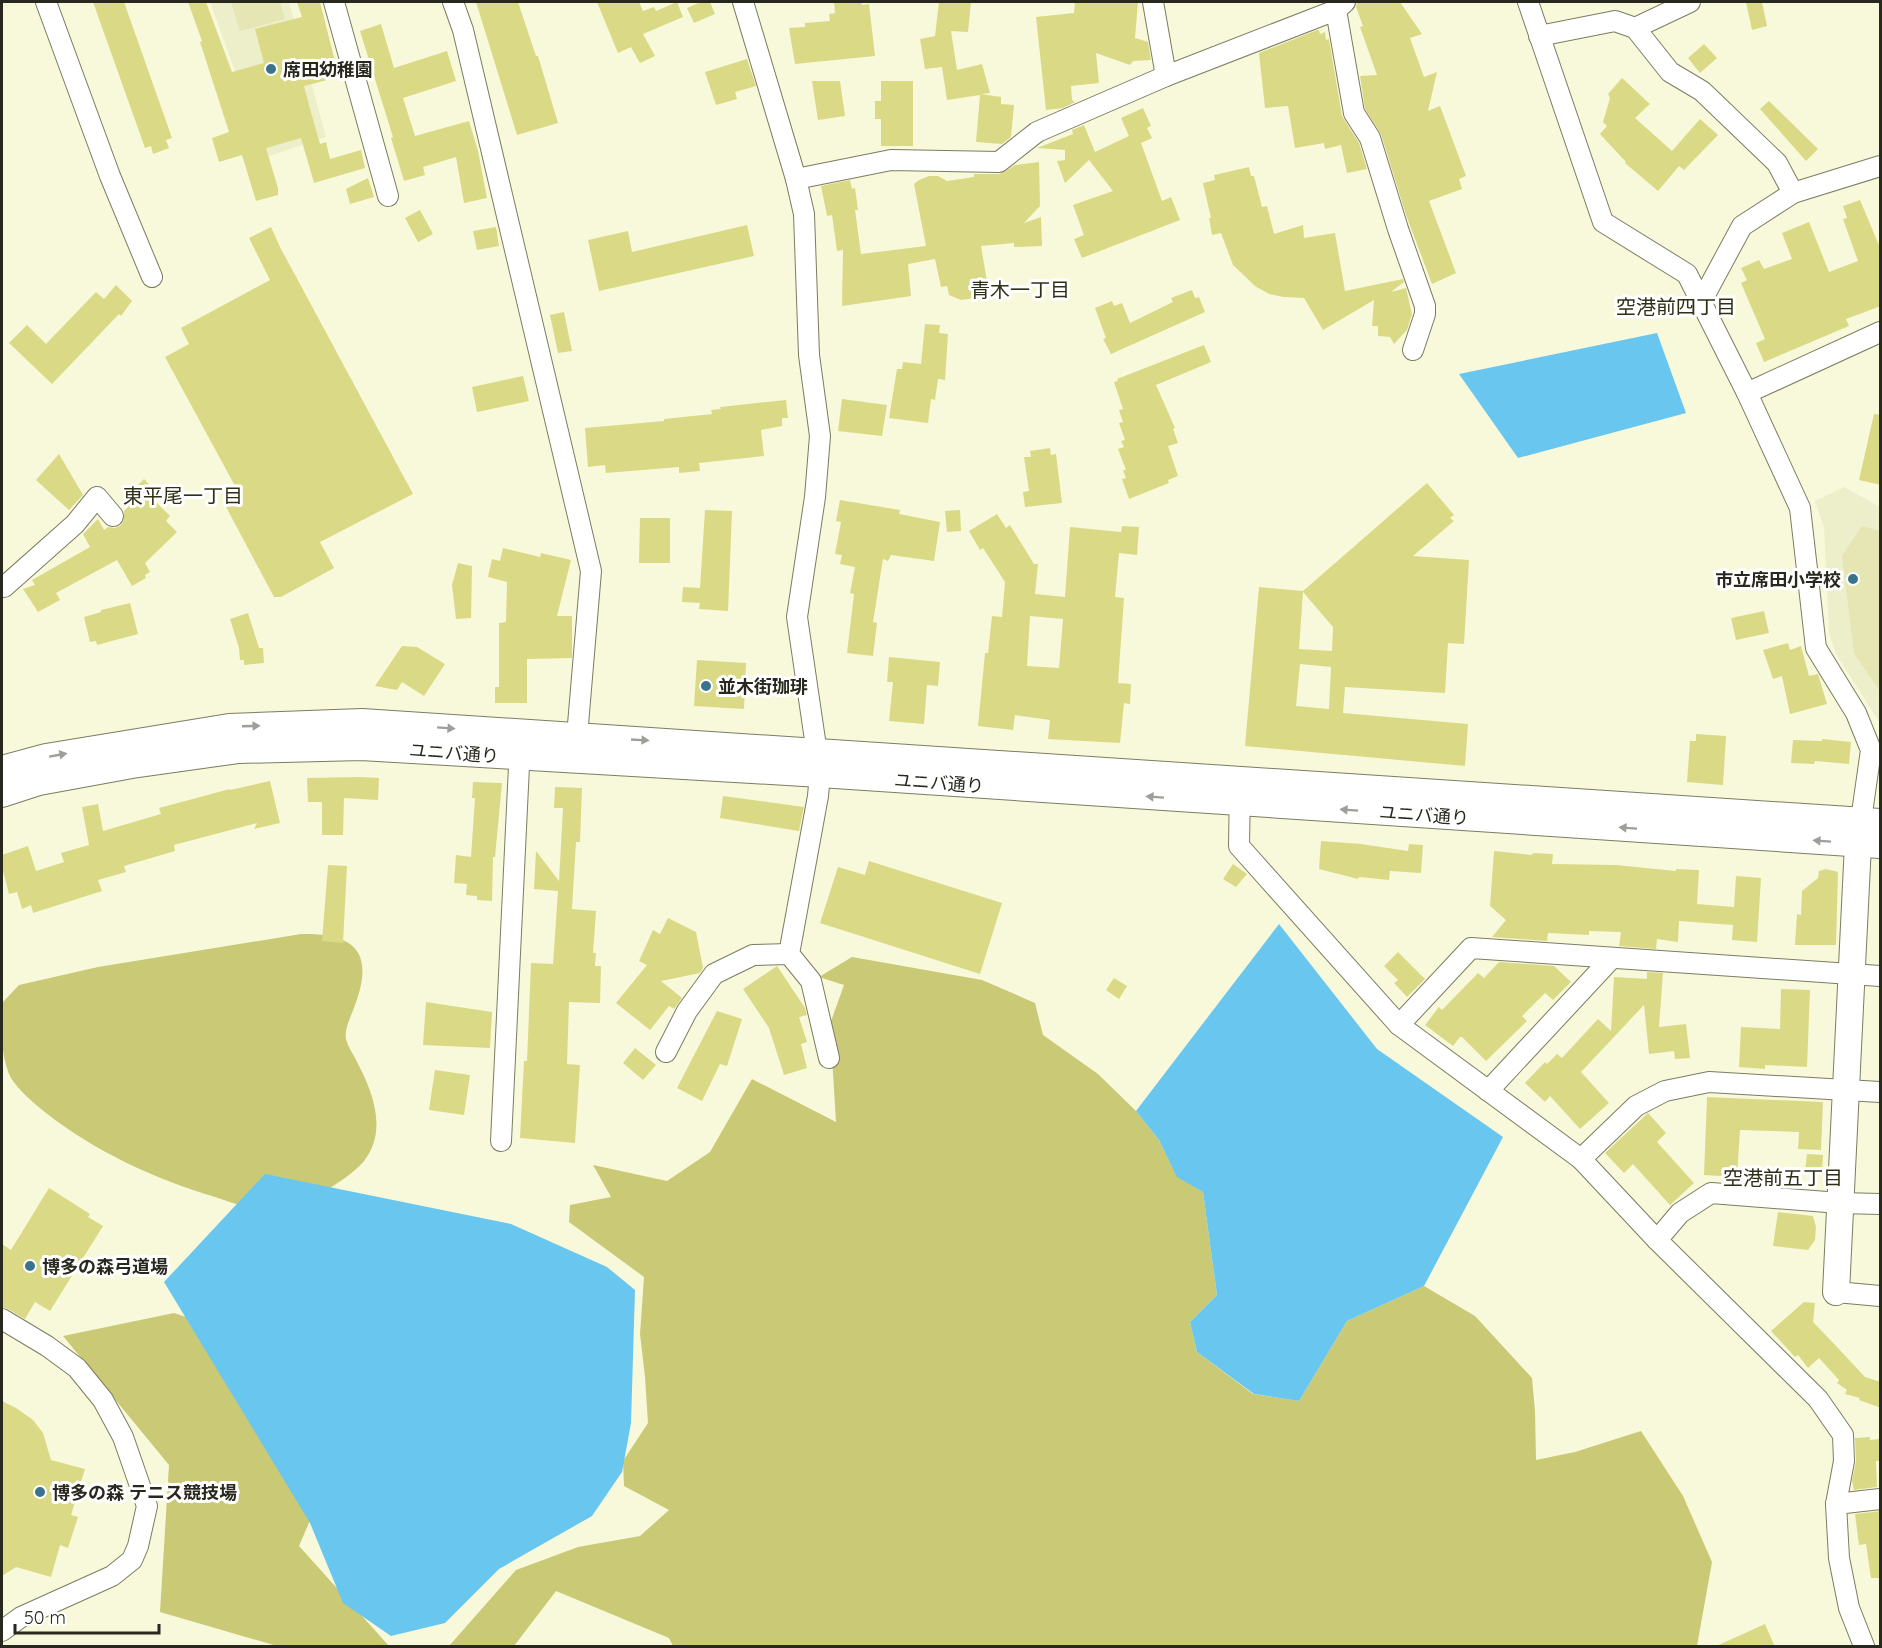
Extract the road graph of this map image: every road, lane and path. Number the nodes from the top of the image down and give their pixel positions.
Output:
1 (46, 2) edge
2 (334, 2) edge
3 (453, 2) edge
4 (744, 2) edge
5 (1152, 2) edge
6 (1528, 2) edge
7 (1690, 2) edge
8 (1340, 6) edge
9 (1635, 28) junction
10 (1539, 36) junction
11 (1166, 76) junction
12 (1881, 166) edge
13 (796, 179) junction
14 (1793, 193) junction
15 (388, 196) dead end
16 (153, 277) dead end
17 (1701, 302) junction
18 (1881, 332) edge
19 (1413, 350) dead end
20 (1746, 393) junction
21 (113, 516) dead end
22 (2, 587) edge
23 (520, 745) junction
24 (576, 748) junction
25 (818, 763) junction
26 (2, 769) edge
27 (1240, 791) junction
28 (2, 794) edge
29 (1870, 833) edge
30 (789, 954) junction
31 (1611, 958) junction
32 (1852, 975) junction
33 (1881, 976) edge
34 (1399, 1025) junction
35 (666, 1052) dead end
36 (829, 1058) dead end
37 (1846, 1090) junction
38 (1488, 1091) junction
39 (1881, 1092) edge
40 (501, 1141) dead end
41 (1581, 1159) junction
42 (1840, 1203) junction
43 (1881, 1204) edge
44 (1657, 1240) junction
45 (1836, 1293) joint
46 (1881, 1296) edge
47 (2, 1319) edge
48 (1881, 1499) edge
49 (1836, 1504) junction
50 (2, 1631) edge
51 (1864, 1647) edge

1 - 16 street
2 - 15 street
3 - 24 street
4 - 13 street
5 - 11 street
6 - 10 street
7 - 9 street
8 - 11 street
8 - 19 street
9 - 10 street
9 - 14 street
10 - 17 street
11 - 13 street
12 - 14 street
13 - 25 street
14 - 17 street
17 - 20 street
18 - 20 street
20 - 29 street
21 - 22 street
23 - 24 street, ユニバ通り
26 -> 23 street, ユニバ通り
23 - 28 street, ユニバ通り
23 - 40 street
24 - 25 street, ユニバ通り
25 - 27 street, ユニバ通り
25 - 30 street
27 - 29 street, ユニバ通り
27 - 34 street
29 - 32 street
30 - 35 street
30 - 36 street
31 - 32 street
31 - 34 street
31 - 38 street
32 - 33 street
32 - 37 street
34 - 38 street
37 - 39 street
37 - 41 street
37 - 42 street
38 - 41 street
41 - 44 street
42 - 43 street
42 - 44 street
42 - 45 street
44 - 49 street
45 - 46 street
47 - 50 street
48 - 49 street
49 - 51 street

